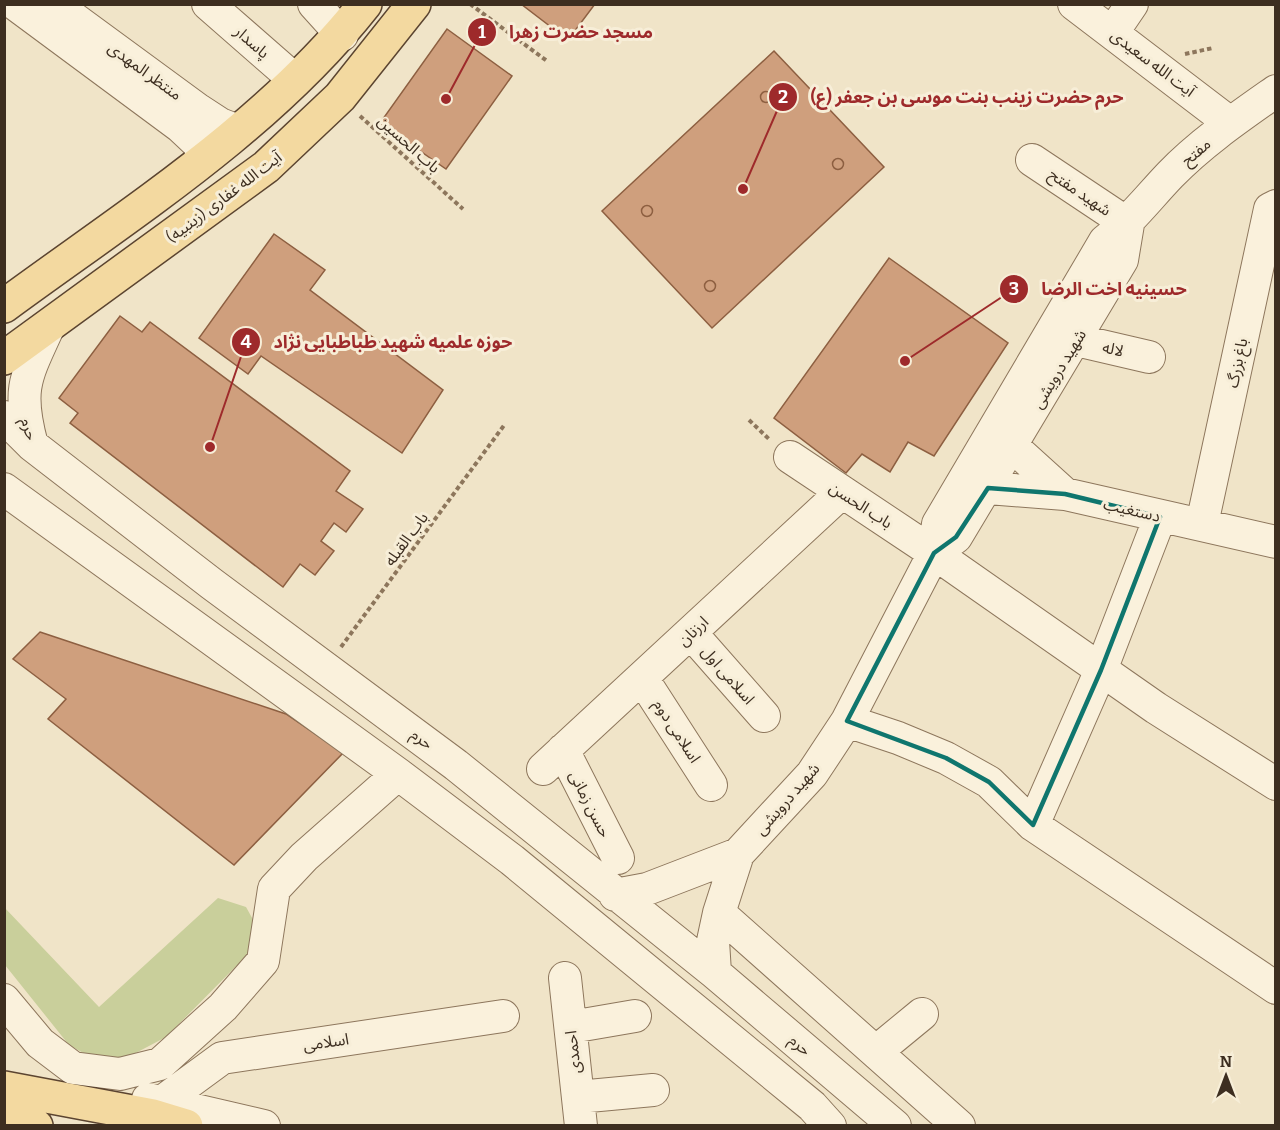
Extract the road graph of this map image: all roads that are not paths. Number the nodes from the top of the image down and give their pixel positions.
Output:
1 (15, 4) edge
2 (54, 4) edge
3 (208, 4) edge
4 (314, 4) edge
5 (365, 4) edge
6 (414, 4) edge
7 (1074, 4) edge
8 (1132, 4) edge
9 (1113, 32) junction
10 (342, 35) junction
11 (296, 80) junction
12 (1275, 91) edge
13 (189, 118) junction
14 (1230, 123) junction
15 (238, 131) junction
16 (204, 159) junction
17 (1032, 160) dead end
18 (1275, 206) edge
19 (1128, 224) junction
20 (4, 306) edge
21 (48, 328) junction
22 (1076, 340) junction
23 (1149, 357) dead end
24 (4, 358) edge
25 (4, 417) edge
26 (4, 432) edge
27 (32, 445) junction
28 (1012, 446) junction
29 (790, 457) dead end
30 (988, 488) junction
31 (4, 489) edge
32 (841, 493) junction
33 (1065, 494) junction
34 (1160, 517) junction
35 (1202, 524) junction
36 (1275, 542) edge
37 (933, 552) junction
38 (691, 633) junction
39 (1101, 670) junction
40 (642, 678) junction
41 (764, 716) dead end
42 (847, 721) junction
43 (553, 759) joint
44 (398, 774) junction
45 (1275, 784) edge
46 (711, 785) dead end
47 (1033, 825) junction
48 (738, 854) junction
49 (618, 858) dead end
50 (615, 895) junction
51 (719, 913) junction
52 (715, 973) junction
53 (565, 978) dead end
54 (1275, 988) edge
55 (4, 1000) edge
56 (922, 1014) dead end
57 (503, 1016) dead end
58 (635, 1016) dead end
59 (571, 1028) junction
60 (877, 1051) junction
61 (4, 1083) edge
62 (4, 1088) edge
63 (652, 1090) dead end
64 (162, 1102) junction
65 (580, 1111) edge
66 (4, 1120) edge
67 (36, 1125) edge
68 (186, 1125) edge
69 (264, 1125) edge
70 (830, 1125) edge
71 (895, 1125) edge
72 (959, 1125) edge

1 - 13 street
2 - 13 street, منتظر المهدی
3 - 11 street, پاسدار
4 - 10 street
5 - 10 main road
6 - 21 main road, آیت الله غفاری (زینبیه)
7 - 9 street, آیت الله سعیدی
8 - 9 street
9 - 14 street, آیت الله سعیدی
10 - 11 main road
11 - 15 main road
12 - 14 street, مفتح
13 - 15 street, منتظر المهدی
13 - 16 street
14 - 19 street, مفتح
15 - 16 main road
16 - 20 main road
17 - 19 street, شهید مفتح
18 - 35 street, باغ بزرگ
19 - 22 street, شهید درویشی
19 - 37 street, شهید درویشی
21 - 24 main road, آیت الله غفاری (زینبیه)
21 - 27 street, حرم
22 - 23 street, لاله
22 - 28 street, شهید درویشی
25 - 27 street
26 - 27 street
27 - 50 street, حرم
28 - 30 street, شهید درویشی
28 - 33 street
29 - 32 street, باب الحسن
30 - 33 street, دستغیب
30 - 37 street, شهید درویشی
31 - 44 street
32 - 37 street, باب الحسن
32 - 38 street, ارزنان
33 - 34 street, دستغیب
34 - 35 street, دستغیب
34 - 39 street
35 - 36 street, دستغیب
37 - 39 street, باب الحسن
37 - 42 street, شهید درویشی
38 - 40 street, ارزنان
38 - 41 street, اسلامی اول
39 - 45 street, باب الحسن
39 - 47 street
40 - 43 street, ارزنان
40 - 46 street, اسلامی دوم
42 - 47 street
42 - 48 street, شهید درویشی
43 - 49 street, حسن زمانی
44 - 55 street
44 - 70 street
47 - 54 street
48 - 50 street, شهید درویشی
48 - 51 street, شهید درویشی
50 - 52 street, حرم
51 - 52 street, شهید درویشی
51 - 60 street
52 - 71 street, حرم
53 - 59 street, احمدی
56 - 60 street
57 - 64 street, اسلامی
58 - 59 street
59 - 65 street, احمدی
60 - 72 street
61 - 64 street
62 - 68 main road
63 - 65 street
64 - 69 street
66 - 67 main road

